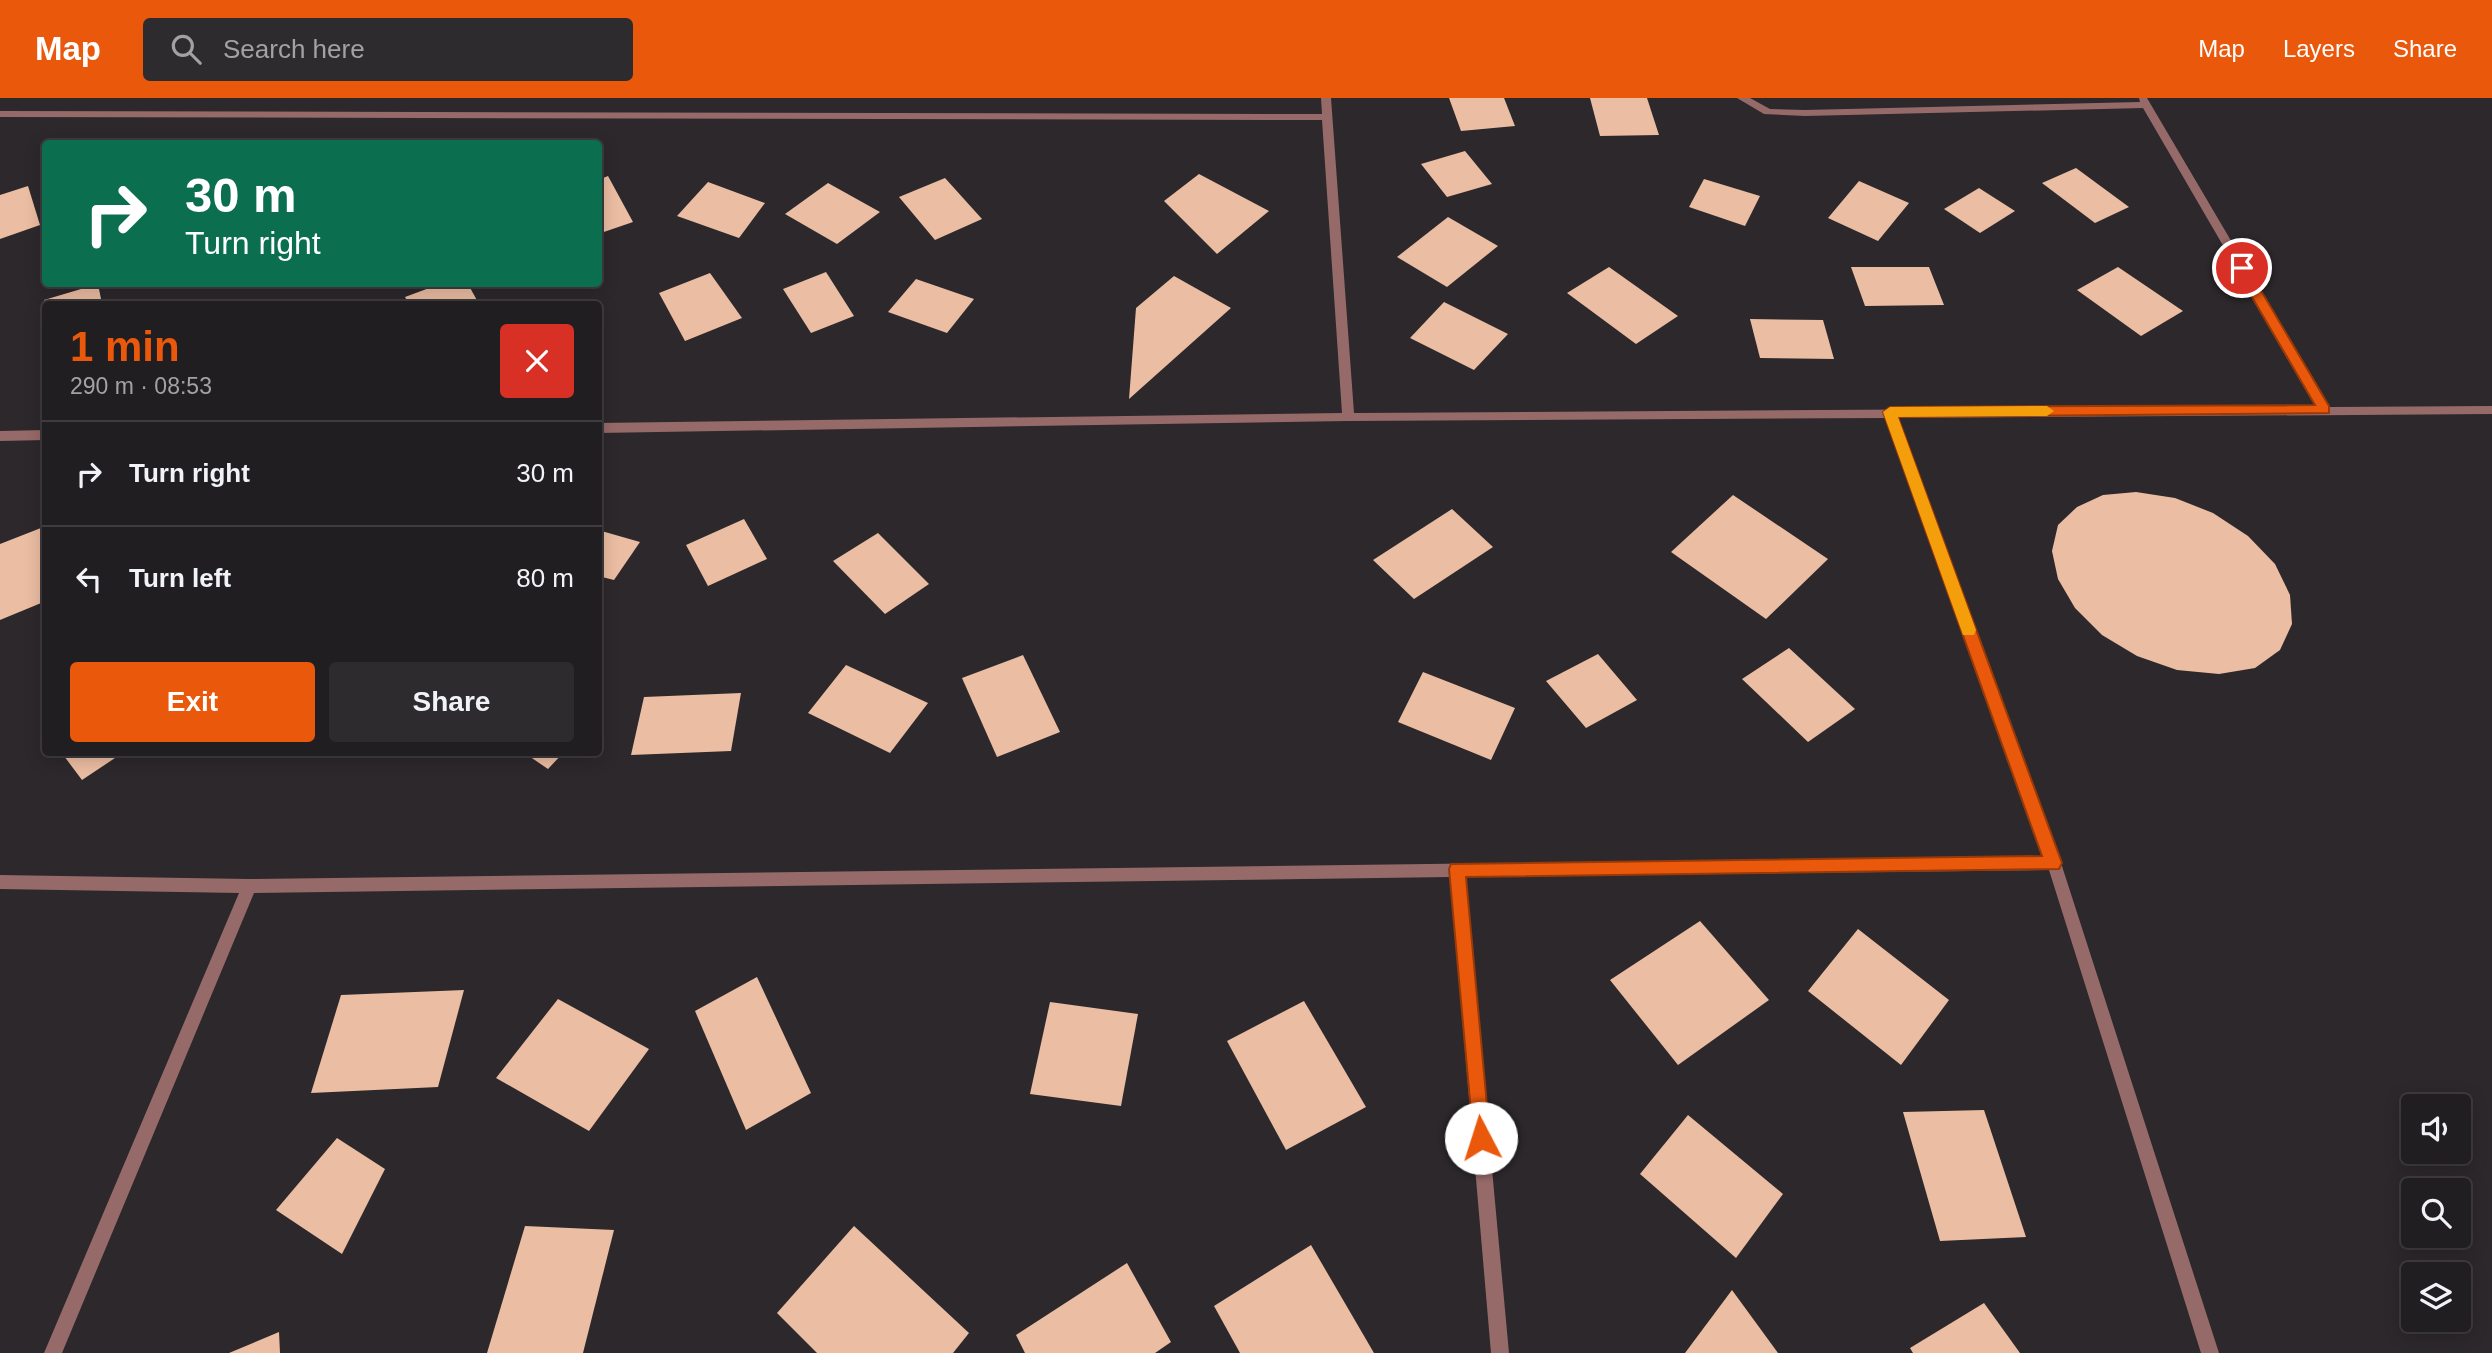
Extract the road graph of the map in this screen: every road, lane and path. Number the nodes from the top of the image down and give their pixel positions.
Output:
1 (1326, 98) edge
2 (1742, 98) edge
3 (2144, 102) edge
4 (0, 114) edge
5 (1327, 117) junction
6 (2324, 410) junction
7 (2492, 410) edge
8 (1890, 412) junction
9 (1348, 417) junction
10 (602, 428) edge
11 (42, 435) edge
12 (0, 436) edge
13 (2053, 863) junction
14 (1457, 869) junction
15 (0, 882) edge
16 (249, 886) junction
17 (53, 1353) edge
18 (1500, 1353) edge
19 (2210, 1353) edge

1 - 5 street
2 - 3 street
3 - 6 street
4 - 5 street
5 - 9 street
6 - 7 street
6 - 8 street
8 - 9 street
8 - 13 street
9 - 10 street
11 - 12 street
13 - 14 street
13 - 19 street
14 - 16 street
14 - 18 street
15 - 16 street
16 - 17 street

